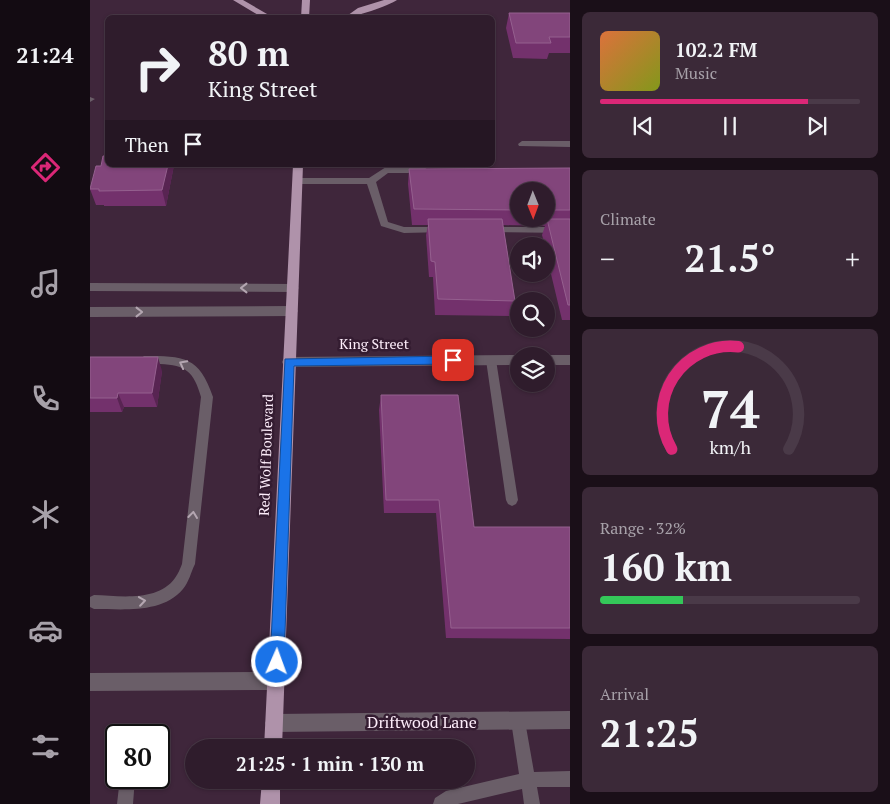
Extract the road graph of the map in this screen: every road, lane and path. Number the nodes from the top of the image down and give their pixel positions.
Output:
1 (238, 0) edge
2 (306, 0) edge
3 (393, 0) edge
4 (265, 15) edge
5 (305, 15) edge
6 (353, 15) edge
7 (522, 144) dead end
8 (570, 144) edge
9 (298, 167) edge
10 (434, 170) edge
11 (298, 181) junction
12 (371, 181) junction
13 (452, 230) edge
14 (482, 230) edge
15 (570, 230) edge
16 (90, 287) edge
17 (293, 288) junction
18 (90, 312) edge
19 (292, 312) junction
20 (130, 359) edge
21 (491, 360) junction
22 (510, 360) edge
23 (555, 360) edge
24 (570, 360) edge
25 (289, 362) junction
26 (512, 500) dead end
27 (94, 602) dead end
28 (276, 681) junction
29 (90, 682) edge
30 (570, 720) edge
31 (518, 722) junction
32 (274, 723) junction
33 (273, 739) edge
34 (570, 779) edge
35 (528, 780) junction
36 (127, 789) edge
37 (271, 789) edge
38 (125, 804) edge
39 (270, 804) edge
40 (441, 804) edge
41 (532, 804) edge

1 - 4 highway
2 - 5 highway
3 - 6 highway
7 - 8 lane
9 - 11 highway, Red Wolf Boulevard
10 - 12 lane
11 - 12 lane
11 - 17 highway, Red Wolf Boulevard
12 - 13 lane
14 - 15 lane
17 -> 16 street
17 - 19 highway, Red Wolf Boulevard
18 -> 19 street
19 - 25 highway, Red Wolf Boulevard
27 -> 20 lane
21 - 22 street, King Street
21 - 25 street, King Street
21 - 26 lane
23 - 24 street
25 - 28 highway, Red Wolf Boulevard
28 - 29 street
28 - 32 highway, Red Wolf Boulevard
30 - 31 street, Driftwood Lane
31 - 32 street, Driftwood Lane
31 - 35 lane
32 - 33 highway, Red Wolf Boulevard
34 - 35 lane
35 - 40 lane
35 - 41 lane
36 - 38 lane
37 - 39 highway

